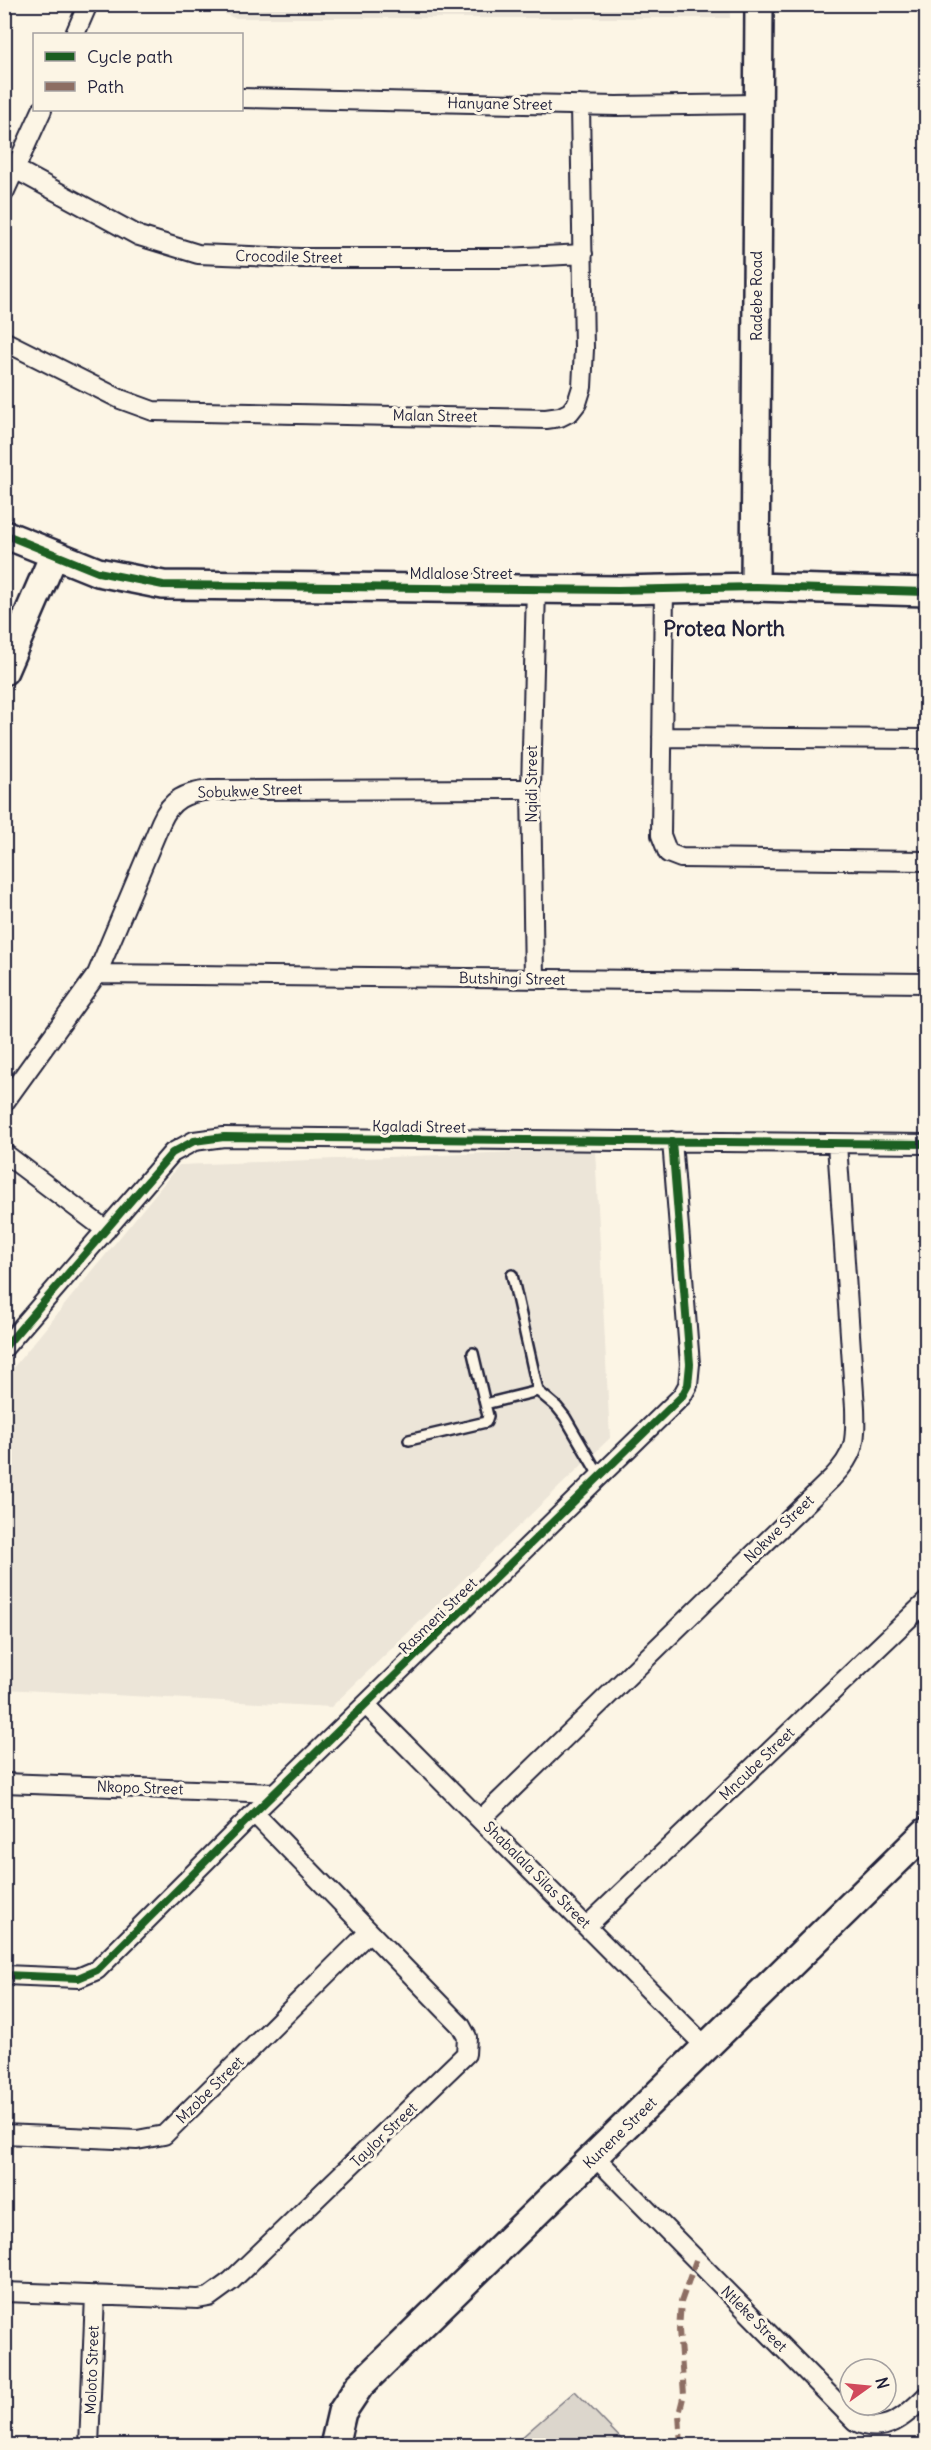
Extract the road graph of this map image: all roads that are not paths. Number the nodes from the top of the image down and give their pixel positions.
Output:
1 (88, 4) edge
2 (759, 4) edge
3 (75, 33) edge
4 (243, 98) edge
5 (758, 104) junction
6 (580, 105) junction
7 (42, 111) edge
8 (15, 169) junction
9 (4, 193) edge
10 (583, 254) junction
11 (4, 341) edge
12 (4, 534) edge
13 (54, 555) junction
14 (755, 587) junction
15 (536, 588) junction
16 (663, 588) junction
17 (927, 592) edge
18 (4, 671) edge
19 (662, 737) junction
20 (927, 739) edge
21 (531, 789) junction
22 (927, 861) edge
23 (97, 974) junction
24 (534, 979) junction
25 (927, 983) edge
26 (4, 1102) edge
27 (672, 1141) junction
28 (837, 1144) junction
29 (927, 1144) edge
30 (4, 1153) edge
31 (106, 1230) junction
32 (512, 1275) dead end
33 (4, 1348) edge
34 (473, 1353) dead end
35 (538, 1391) junction
36 (485, 1404) junction
37 (409, 1440) dead end
38 (600, 1477) junction
39 (927, 1602) edge
40 (366, 1705) junction
41 (4, 1783) edge
42 (275, 1793) junction
43 (254, 1813) junction
44 (481, 1819) junction
45 (927, 1832) edge
46 (587, 1926) junction
47 (369, 1932) junction
48 (4, 1975) edge
49 (706, 2047) junction
50 (4, 2134) edge
51 (595, 2157) junction
52 (4, 2292) edge
53 (95, 2295) junction
54 (927, 2396) edge
55 (89, 2445) edge
56 (334, 2445) edge

1 - 3 street
2 - 5 street, Radebe Road
4 - 6 street, Hanyane Street
5 - 6 street, Hanyane Street
5 - 14 street, Radebe Road
6 - 10 street, Malan Street
7 - 8 street
8 - 9 street
8 - 10 street, Crocodile Street
10 - 11 street, Malan Street
12 - 13 street, Mdlalose Street
13 - 15 street, Mdlalose Street
13 - 18 street
14 - 16 street, Mdlalose Street
14 - 17 street, Mdlalose Street
15 - 16 street, Mdlalose Street
15 - 21 street, Nqidi Street
16 - 19 street
19 - 20 street
19 - 22 street
21 - 23 street, Sobukwe Street
21 - 24 street, Nqidi Street
23 - 24 street, Butshingi Street
23 - 26 street, Sobukwe Street
24 - 25 street, Butshingi Street
27 - 28 street, Kgaladi Street
27 - 31 street, Kgaladi Street
27 - 38 street, Rasmeni Street
28 - 29 street, Kgaladi Street
28 - 44 street, Nokwe Street
30 - 31 street
31 - 33 street, Kgaladi Street
32 - 35 lane
34 - 36 lane
35 - 36 lane
35 - 38 lane
36 - 37 lane
38 - 40 street, Rasmeni Street
39 - 46 street, Mncube Street
40 - 42 street, Rasmeni Street
40 - 44 street, Shabalala Silas Street
41 - 42 street, Nkopo Street
42 - 43 street, Rasmeni Street
43 - 47 street, Taylor Street
43 - 48 street, Rasmeni Street
44 - 46 street, Shabalala Silas Street
45 - 49 street, Kunene Street
46 - 49 street, Shabalala Silas Street
47 - 50 street, Mzobe Street
47 - 53 street, Taylor Street
49 - 51 street, Kunene Street
51 - 54 street, Ntleke Street
51 - 56 street, Kunene Street
52 - 53 street, Taylor Street
53 - 55 street, Moloto Street

